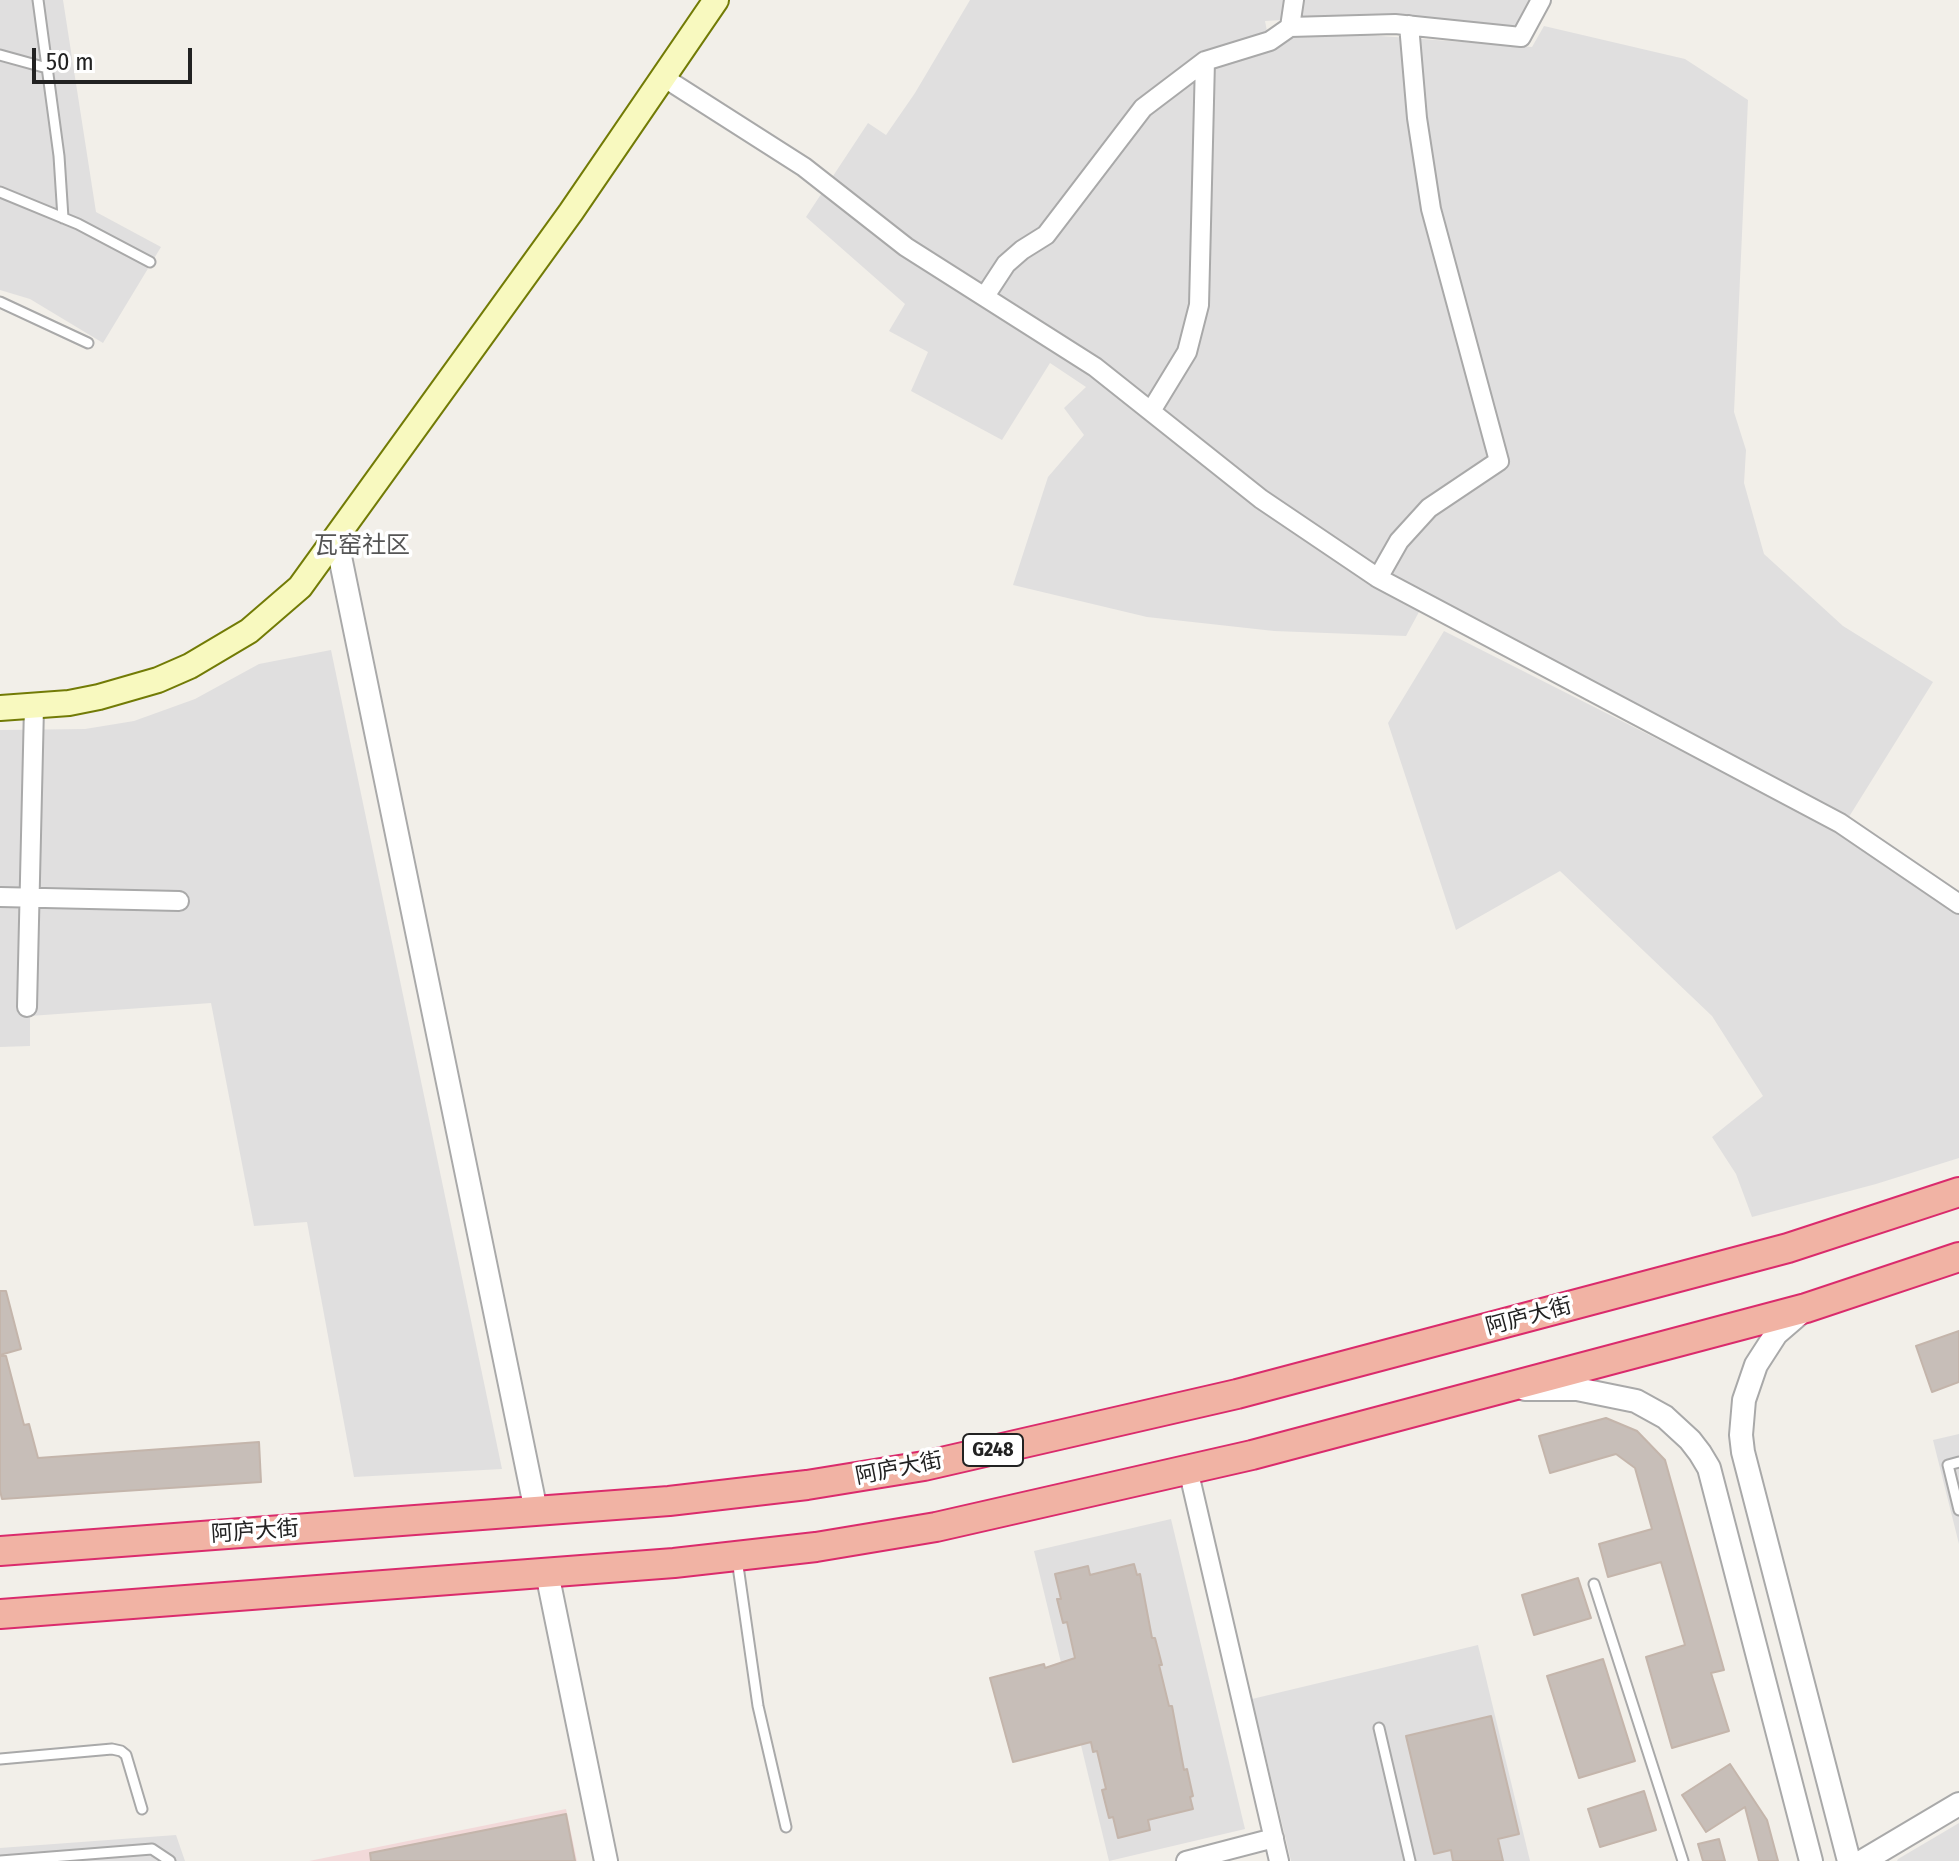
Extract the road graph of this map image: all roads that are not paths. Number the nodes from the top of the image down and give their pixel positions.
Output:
1 (38, 0) edge
2 (699, 0) edge
3 (716, 0) edge
4 (1294, 0) edge
5 (1541, 0) edge
6 (1409, 25) junction
7 (1290, 27) junction
8 (0, 55) edge
9 (1205, 61) junction
10 (47, 68) junction
11 (663, 77) junction
12 (0, 192) edge
13 (63, 218) junction
14 (150, 262) dead end
15 (985, 296) junction
16 (0, 302) edge
17 (88, 343) dead end
18 (1151, 411) junction
19 (336, 537) junction
20 (1378, 578) junction
21 (0, 694) edge
22 (34, 707) junction
23 (0, 708) edge
24 (0, 897) edge
25 (30, 898) junction
26 (179, 901) dead end
27 (1959, 904) edge
28 (27, 1007) dead end
29 (1959, 1192) edge
30 (1959, 1257) edge
31 (1806, 1308) junction
32 (1499, 1389) junction
33 (1959, 1462) edge
34 (1188, 1469) junction
35 (1959, 1510) edge
36 (536, 1511) junction
37 (0, 1551) edge
38 (736, 1557) junction
39 (547, 1573) junction
40 (1594, 1584) dead end
41 (0, 1614) edge
42 (1379, 1728) dead end
43 (0, 1759) edge
44 (1959, 1804) edge
45 (142, 1809) dead end
46 (786, 1827) dead end
47 (1274, 1838) junction
48 (0, 1861) edge
49 (170, 1861) edge
50 (606, 1861) edge
51 (1186, 1861) edge
52 (1279, 1861) edge
53 (1410, 1861) edge
54 (1683, 1861) edge
55 (1811, 1861) edge
56 (1849, 1861) edge
57 (1863, 1861) edge

1 - 10 lane
2 - 21 main road
3 - 11 main road
4 - 7 street
5 - 6 street
6 - 7 street
6 - 20 street
7 - 9 street
8 - 10 lane
9 - 15 street
9 - 18 street
10 - 13 lane
11 - 15 street
11 - 19 main road
12 - 13 lane
13 - 14 lane
15 - 18 street
16 - 17 lane
18 - 20 street
19 - 22 main road
19 - 36 street
20 - 27 street
22 - 23 main road
22 - 25 street
24 - 25 street
25 - 26 street
25 - 28 street
29 - 36 highway, 阿庐大街 / G248
30 - 31 highway
31 - 32 highway
31 - 56 street
32 - 34 highway
32 - 55 street
33 - 35 lane
34 - 38 highway
34 - 47 street
36 - 37 highway, 阿庐大街 / G248
38 - 39 highway
38 - 46 lane
39 - 41 highway
39 - 50 street
40 - 54 lane
42 - 53 lane
43 - 45 lane
44 - 57 street
47 - 51 street
47 - 52 street
48 - 49 lane

